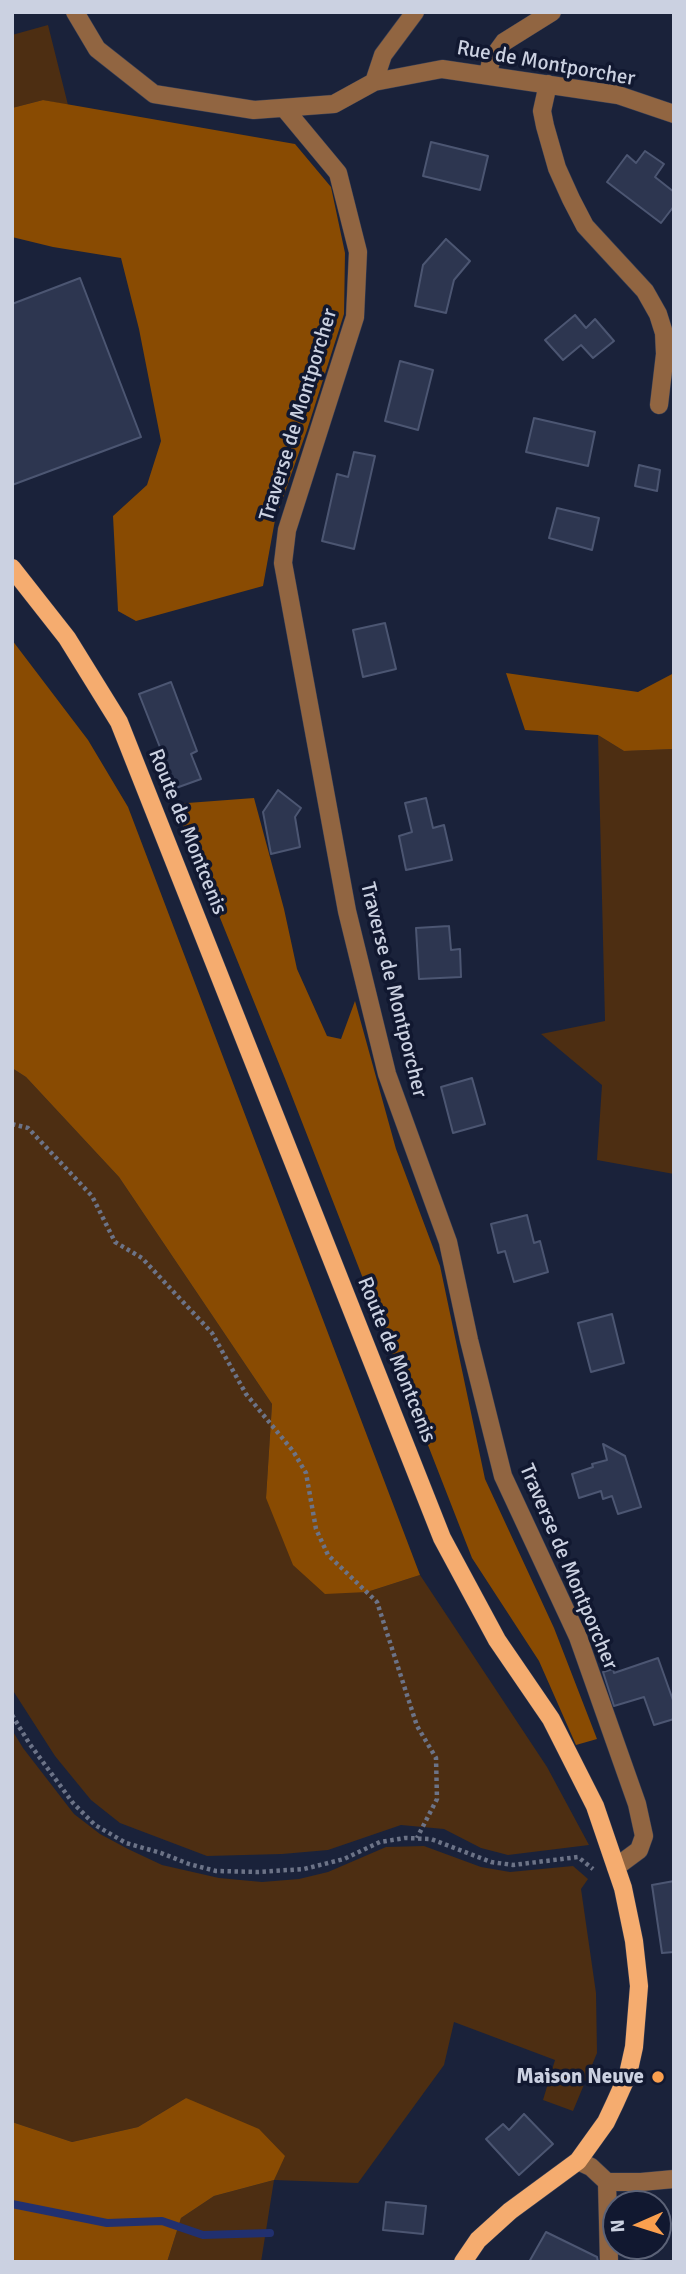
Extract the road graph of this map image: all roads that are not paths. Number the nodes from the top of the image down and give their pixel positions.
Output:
1 (75, 12) edge
2 (415, 12) edge
3 (552, 12) edge
4 (488, 75) junction
5 (374, 82) junction
6 (548, 84) junction
7 (284, 108) junction
8 (674, 114) edge
9 (659, 405) dead end
10 (12, 568) edge
11 (616, 1867) junction
12 (572, 2166) junction
13 (674, 2179) edge
14 (607, 2182) junction
15 (463, 2262) edge
16 (608, 2262) edge

1 - 7 street, Rue de Montporcher
2 - 5 street
3 - 4 street
4 - 5 street, Rue de Montporcher
4 - 6 street, Rue de Montporcher
5 - 7 street, Rue de Montporcher
6 - 8 street, Rue de Montporcher
6 - 9 street
7 - 11 street, Traverse de Montporcher
10 - 11 main road, Route de Montcenis
11 - 12 main road, Route de Montcenis
12 - 14 street
12 - 15 main road, Route de Montcenis
13 - 14 street
14 - 16 street

